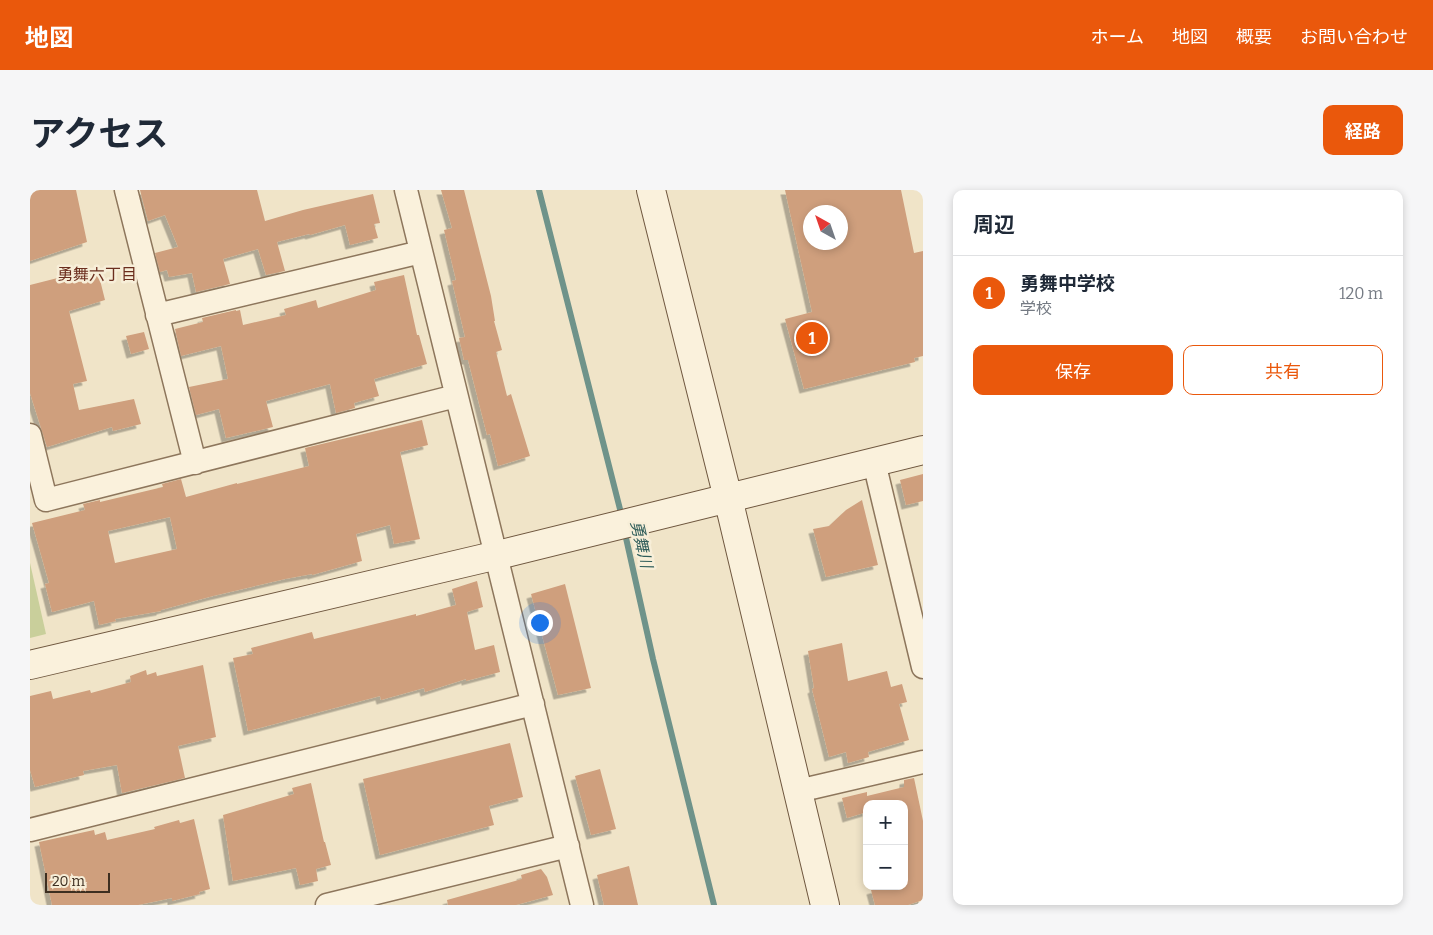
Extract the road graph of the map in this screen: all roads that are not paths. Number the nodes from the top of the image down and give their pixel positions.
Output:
1 (126, 190) edge
2 (406, 190) edge
3 (651, 190) edge
4 (421, 252) junction
5 (156, 315) junction
6 (456, 396) junction
7 (30, 435) edge
8 (923, 450) edge
9 (195, 462) junction
10 (874, 462) junction
11 (718, 501) junction
12 (495, 555) junction
13 (917, 618) edge
14 (30, 665) edge
15 (923, 667) edge
16 (533, 704) junction
17 (923, 762) edge
18 (798, 791) junction
19 (30, 830) edge
20 (568, 846) junction
21 (327, 905) edge
22 (582, 905) edge
23 (825, 905) edge

1 - 5 street
2 - 4 street
3 - 11 street
4 - 5 street
4 - 6 street
5 - 9 street
6 - 9 street
6 - 12 street
7 - 9 street
8 - 10 street
10 - 11 street
10 - 13 street
11 - 12 street
11 - 18 street
12 - 14 street
12 - 16 street
13 - 15 street
16 - 19 street
16 - 20 street
17 - 18 street
18 - 23 street
20 - 21 street
20 - 22 street

